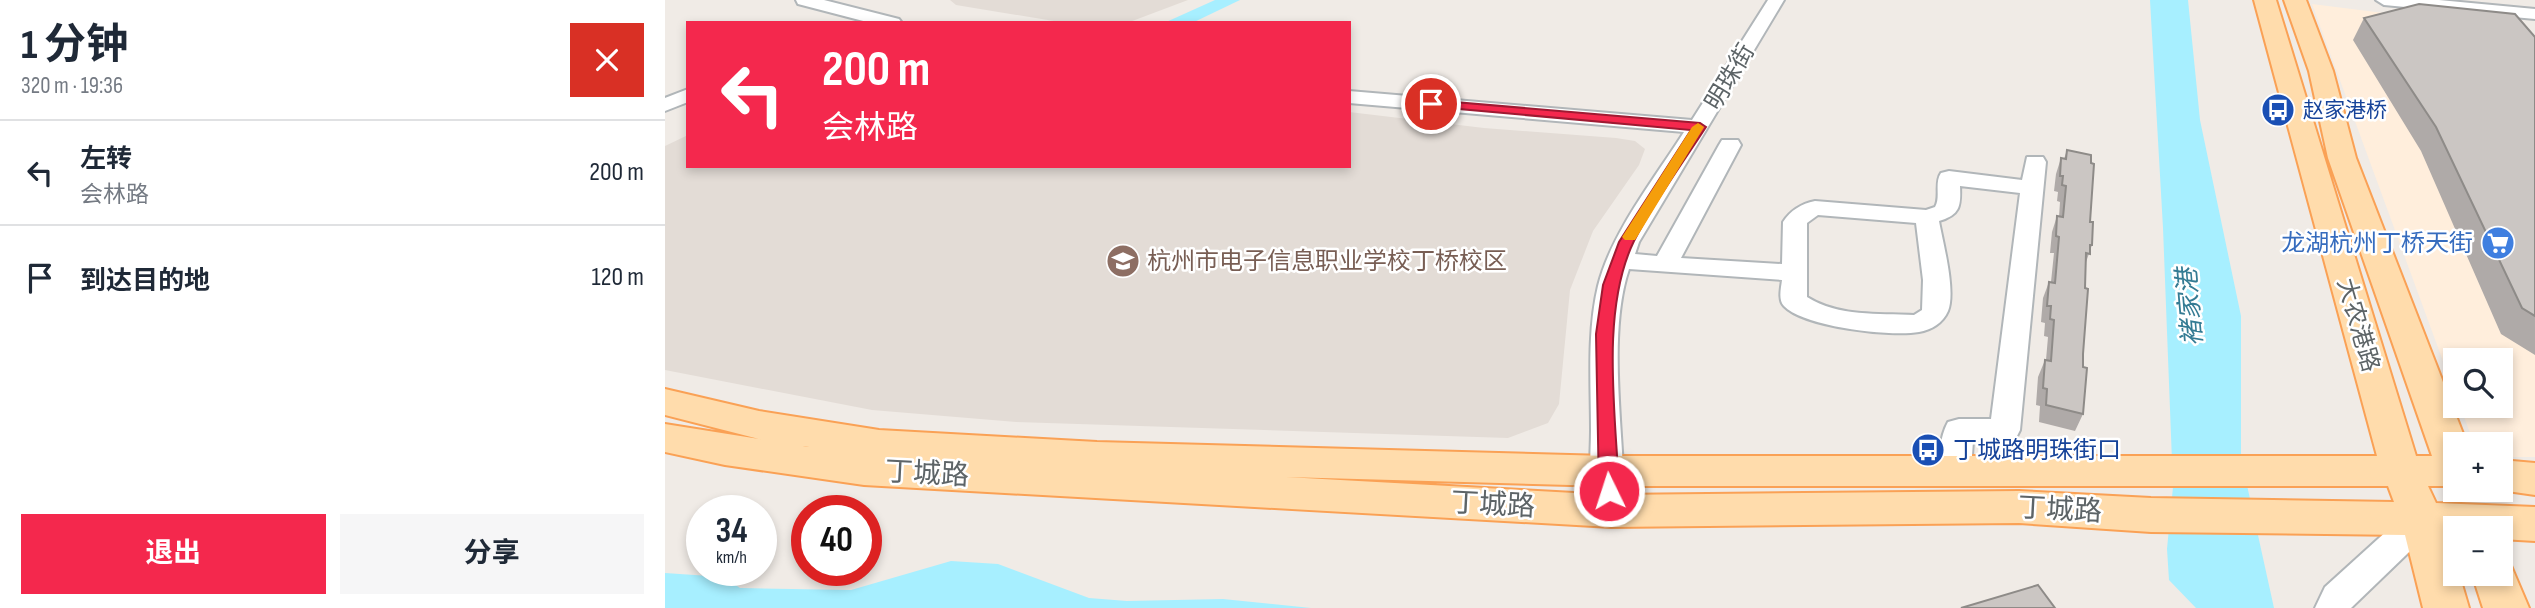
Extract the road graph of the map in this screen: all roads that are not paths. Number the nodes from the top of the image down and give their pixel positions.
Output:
1 (804, 0) edge
2 (1776, 0) edge
3 (2265, 0) edge
4 (2295, 0) edge
5 (2384, 0) edge
6 (881, 5) dead end
7 (2510, 12) joint
8 (853, 19) edge
9 (873, 21) edge
10 (2531, 22) edge
11 (686, 96) edge
12 (1351, 97) edge
13 (665, 105) edge
14 (1700, 127) junction
15 (1730, 145) dead end
16 (1927, 217) junction
17 (1620, 261) junction
18 (1665, 264) junction
19 (1794, 273) junction
20 (665, 402) edge
21 (2443, 432) edge
22 (665, 438) edge
23 (1955, 470) junction
24 (2401, 470) junction
25 (1607, 471) junction
26 (2443, 471) edge
27 (2513, 476) edge
28 (2535, 479) edge
29 (1611, 511) junction
30 (2472, 513) edge
31 (2422, 519) junction
32 (2535, 524) edge
33 (2498, 586) edge
34 (2333, 608) edge
35 (2445, 608) edge
36 (2506, 608) edge

1 - 8 street
2 - 14 street, 明珠街
3 - 24 main road, 大农港路
4 - 21 main road, 大农港路
5 - 7 street
6 - 8 street
7 - 10 lane
8 - 9 street
11 - 13 street
12 - 14 street
14 - 17 street, 明珠街
15 - 18 street
16 - 19 street
16 - 19 street
16 - 23 street
17 - 18 street
17 - 25 street, 明珠街
18 - 19 street
20 - 25 main road, 丁城路
22 - 29 main road, 丁城路
23 - 24 main road, 丁城路
23 - 25 main road, 丁城路
24 - 26 main road, 丁城路
24 - 31 main road, 大农港路
25 - 29 street, 明珠街
27 - 28 main road
29 - 31 main road, 丁城路
30 - 31 main road, 丁城路
30 - 32 main road, 丁城路
31 - 34 street
31 - 35 main road, 大农港路
33 - 36 main road

